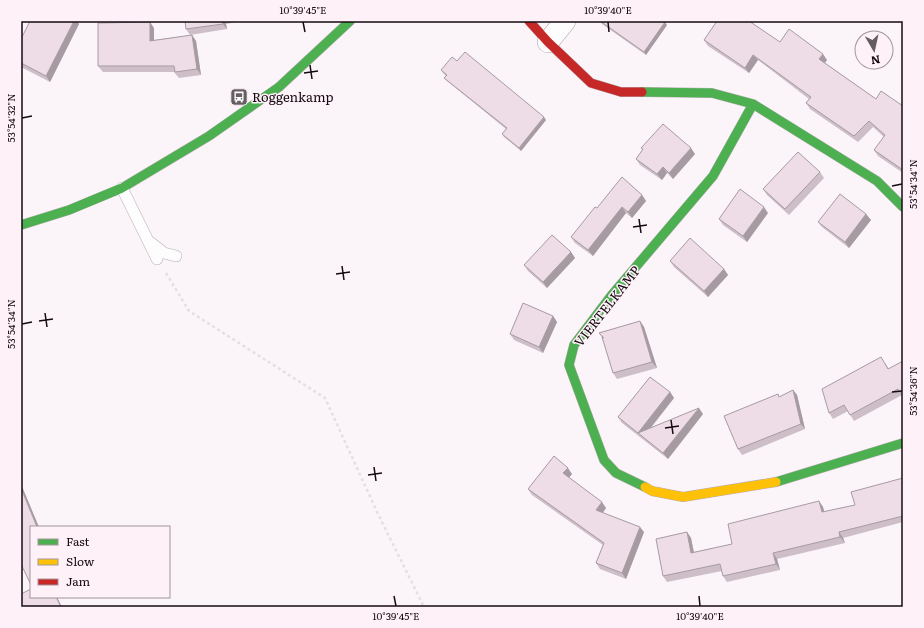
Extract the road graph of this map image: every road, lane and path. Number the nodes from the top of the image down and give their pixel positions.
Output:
1 (350, 21) edge
2 (529, 21) edge
3 (565, 21) edge
4 (548, 42) junction
5 (753, 104) junction
6 (122, 188) junction
7 (903, 207) edge
8 (21, 225) edge
9 (148, 241) junction
10 (176, 256) dead end
11 (157, 259) joint
12 (903, 443) edge
13 (424, 607) edge

1 - 6 street
2 - 4 street
3 - 4 street
4 - 5 street
5 - 7 street
5 - 12 street, VIERTELKAMP
6 - 8 street
6 - 9 lane
9 - 10 lane
9 - 11 lane
11 - 13 path

